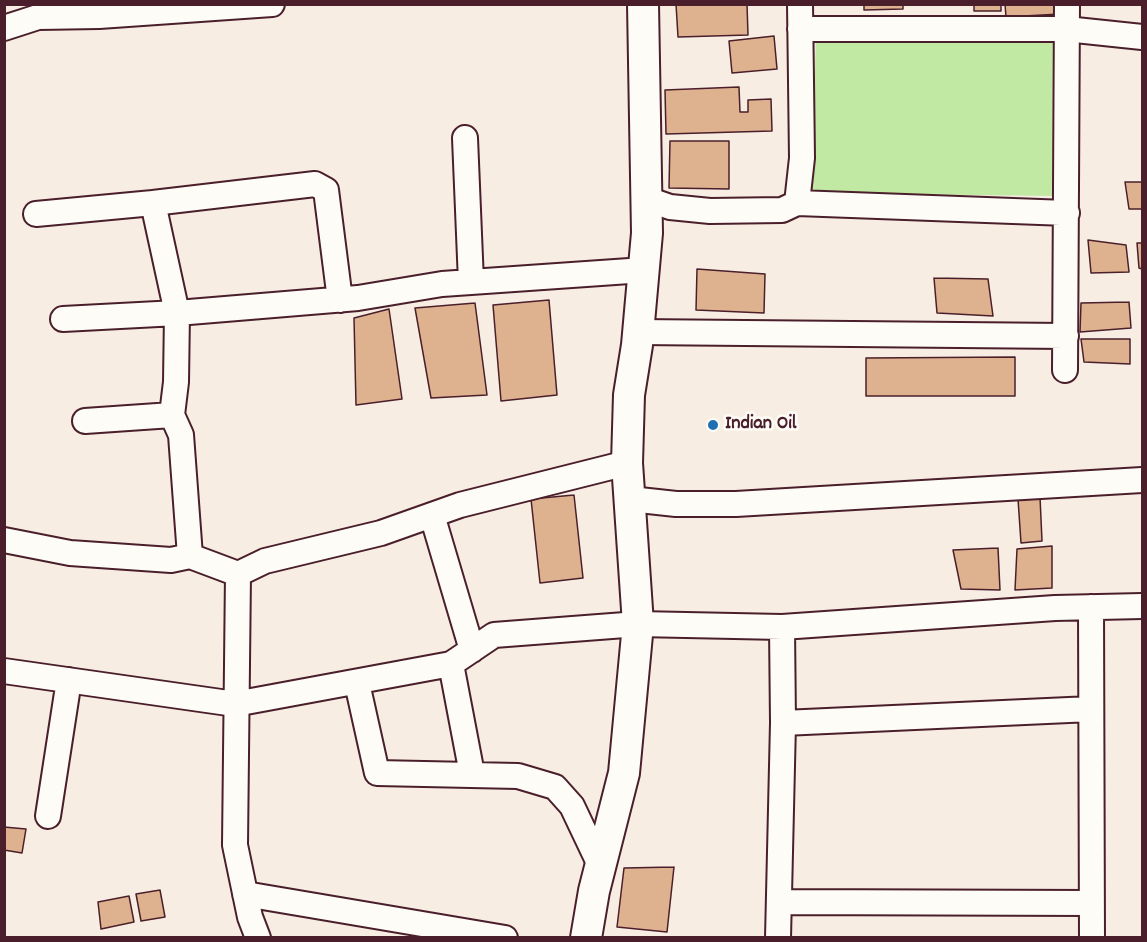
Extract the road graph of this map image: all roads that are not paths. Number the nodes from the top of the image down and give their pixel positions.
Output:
1 (272, 4) edge
2 (643, 4) edge
3 (800, 4) edge
4 (1067, 4) edge
5 (4, 28) edge
6 (801, 29) junction
7 (1066, 29) junction
8 (1143, 37) edge
9 (465, 138) dead end
10 (647, 199) junction
11 (153, 203) junction
12 (797, 203) junction
13 (36, 213) dead end
14 (1067, 213) junction
15 (644, 270) junction
16 (471, 282) junction
17 (340, 300) junction
18 (177, 313) junction
19 (63, 319) dead end
20 (638, 332) junction
21 (1066, 336) junction
22 (1065, 370) dead end
23 (172, 415) junction
24 (85, 421) dead end
25 (627, 463) junction
26 (1143, 480) edge
27 (630, 499) junction
28 (432, 515) junction
29 (4, 540) edge
30 (190, 556) junction
31 (238, 574) junction
32 (1143, 606) edge
33 (1091, 607) junction
34 (638, 624) junction
35 (782, 627) junction
36 (472, 650) junction
37 (451, 664) junction
38 (4, 671) edge
39 (69, 680) junction
40 (357, 684) junction
41 (235, 704) junction
42 (1091, 709) junction
43 (783, 723) junction
44 (472, 774) junction
45 (48, 816) dead end
46 (601, 867) junction
47 (245, 894) junction
48 (779, 902) junction
49 (1091, 903) junction
50 (258, 938) edge
51 (505, 938) edge
52 (586, 938) edge
53 (778, 938) edge
54 (1092, 938) edge

1 - 5 street
2 - 10 street
3 - 6 street
4 - 7 street
6 - 7 street
6 - 12 street
7 - 8 street
7 - 14 street
9 - 16 street
10 - 12 street
10 - 15 street
11 - 13 street
11 - 17 street
11 - 18 street
12 - 14 street
14 - 21 street
15 - 16 street
15 - 20 street
16 - 17 street
17 - 18 street
18 - 19 street
18 - 23 street
20 - 21 street
20 - 25 street
21 - 22 street
23 - 24 street
23 - 30 street
25 - 27 street
25 - 28 street
26 - 27 street
27 - 34 street
28 - 31 street
28 - 36 street
29 - 30 street
30 - 31 street
31 - 41 street
32 - 33 street
33 - 35 street
33 - 42 street
34 - 35 street
34 - 36 street
34 - 46 street
35 - 43 street
36 - 37 street
37 - 40 street
37 - 44 street
38 - 39 street
39 - 41 street
39 - 45 street
40 - 41 street
40 - 44 street
41 - 47 street
42 - 43 street
42 - 49 street
43 - 48 street
44 - 46 street
46 - 52 street
47 - 50 street
47 - 51 street
48 - 49 street
48 - 53 street
49 - 54 street

